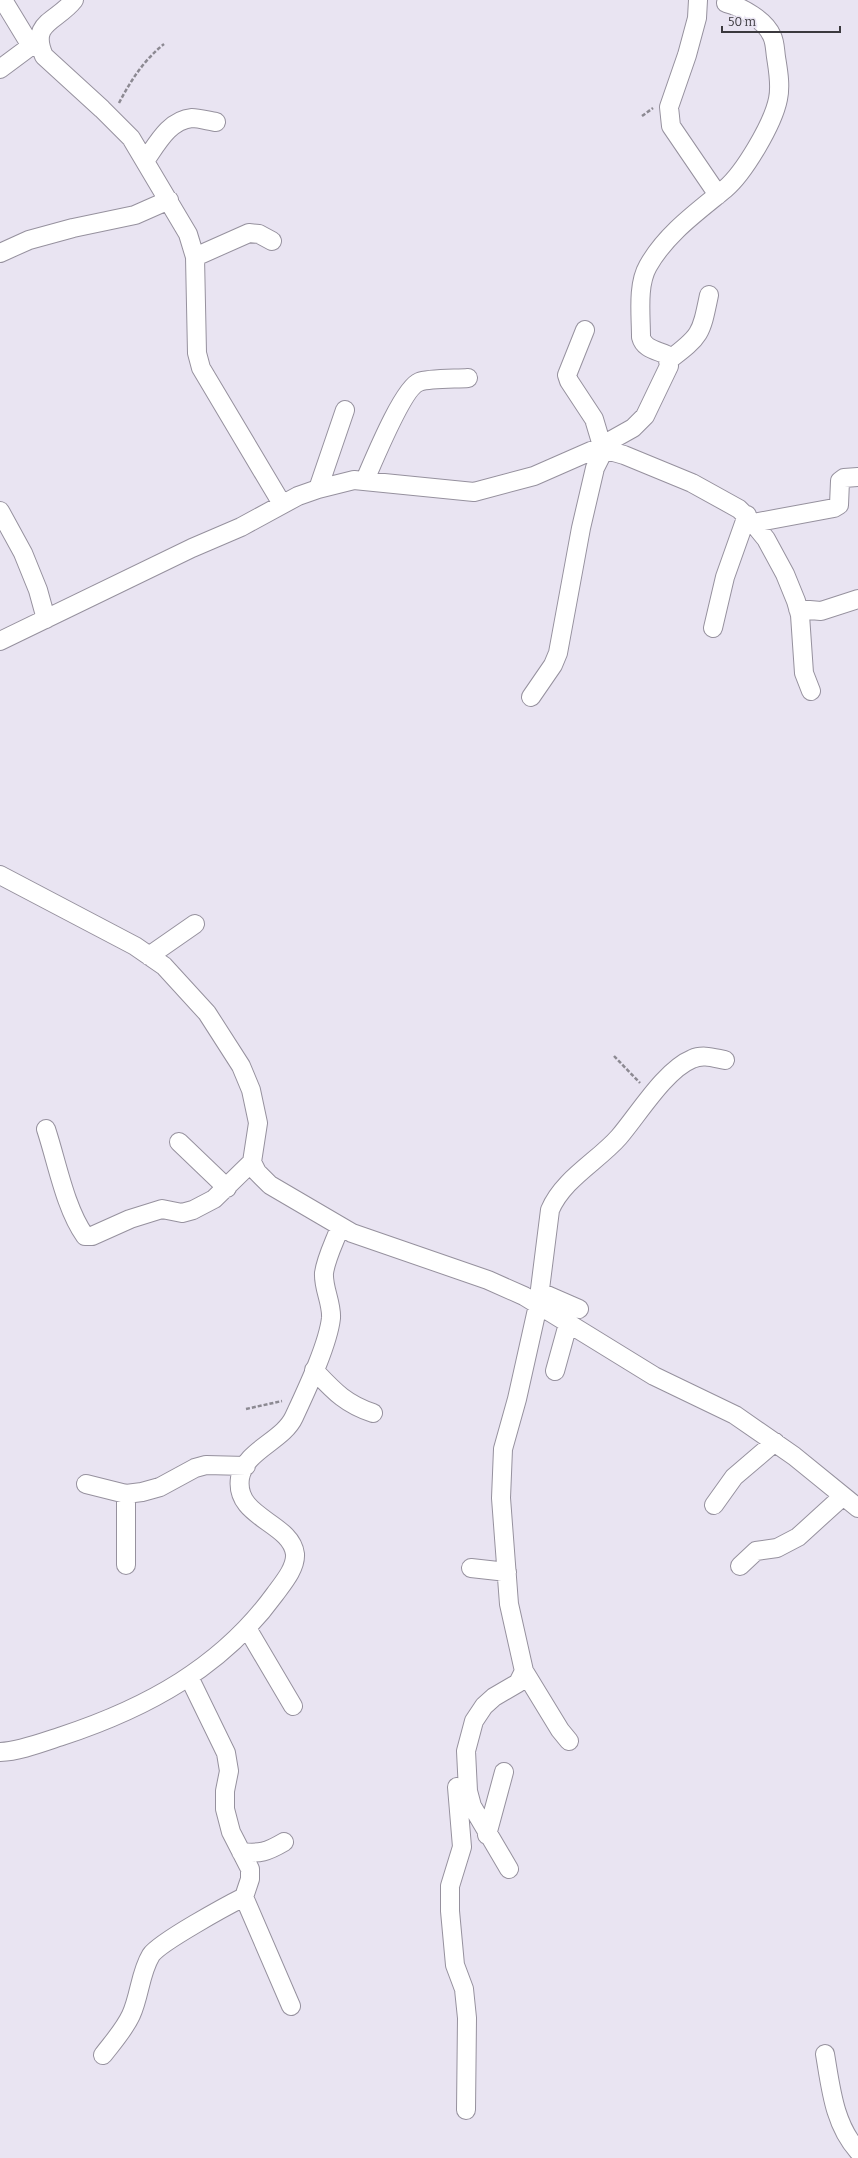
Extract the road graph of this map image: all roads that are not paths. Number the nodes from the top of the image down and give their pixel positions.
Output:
1 (3, 0) edge
2 (74, 0) edge
3 (698, 0) edge
4 (726, 3) dead end
5 (35, 43) junction
6 (0, 69) edge
7 (216, 122) dead end
8 (145, 161) junction
9 (718, 195) junction
10 (169, 200) junction
11 (272, 241) dead end
12 (0, 253) edge
13 (195, 257) junction
14 (709, 295) dead end
15 (585, 330) dead end
16 (669, 360) junction
17 (468, 378) dead end
18 (345, 410) dead end
19 (603, 449) junction
20 (858, 477) edge
21 (365, 480) junction
22 (318, 489) junction
23 (282, 504) junction
24 (0, 511) edge
25 (750, 519) junction
26 (858, 599) edge
27 (798, 609) junction
28 (46, 618) junction
29 (713, 628) dead end
30 (0, 641) edge
31 (810, 691) dead end
32 (531, 697) dead end
33 (0, 875) edge
34 (195, 924) dead end
35 (149, 956) junction
36 (725, 1060) dead end
37 (46, 1129) dead end
38 (179, 1142) dead end
39 (252, 1162) junction
40 (226, 1188) junction
41 (340, 1227) junction
42 (539, 1299) junction
43 (579, 1309) dead end
44 (568, 1324) junction
45 (314, 1370) junction
46 (555, 1371) dead end
47 (373, 1413) dead end
48 (776, 1442) junction
49 (246, 1466) junction
50 (86, 1484) dead end
51 (126, 1494) junction
52 (842, 1497) junction
53 (714, 1505) dead end
54 (858, 1508) edge
55 (126, 1565) dead end
56 (740, 1566) dead end
57 (471, 1568) dead end
58 (507, 1572) junction
59 (247, 1628) junction
60 (524, 1670) junction
61 (190, 1678) junction
62 (293, 1706) dead end
63 (469, 1734) junction
64 (569, 1741) dead end
65 (0, 1752) edge
66 (504, 1772) dead end
67 (487, 1835) junction
68 (284, 1842) dead end
69 (241, 1852) junction
70 (509, 1869) dead end
71 (244, 1896) junction
72 (291, 2006) dead end
73 (825, 2054) dead end
74 (103, 2055) dead end
75 (466, 2110) dead end
76 (858, 2151) edge

1 - 5 street
2 - 5 street
3 - 9 street
4 - 9 street
5 - 6 street
5 - 8 street
7 - 8 street
8 - 10 street
9 - 16 street
10 - 12 street
10 - 13 street
11 - 13 street
13 - 23 street
14 - 16 street
15 - 19 street
16 - 19 street
17 - 21 street
18 - 22 street
19 - 21 street
19 - 25 street
19 - 32 street
20 - 25 street
21 - 22 street
22 - 23 street
23 - 28 street
24 - 28 street
25 - 27 street
25 - 29 street
26 - 27 street
27 - 31 street
28 - 30 street
33 - 35 street
34 - 35 street
35 - 39 street
36 - 42 street
37 - 40 street
38 - 40 street
39 - 40 street
39 - 41 street
41 - 42 street
41 - 45 street
42 - 43 street
42 - 44 street
42 - 58 street
44 - 46 street
44 - 48 street
45 - 47 street
45 - 49 street
48 - 52 street
48 - 53 street
49 - 51 street
49 - 59 street
50 - 51 street
51 - 55 street
52 - 54 street
52 - 56 street
57 - 58 street
58 - 60 street
59 - 61 street
59 - 62 street
60 - 63 street
60 - 64 street
61 - 65 street
61 - 69 street
63 - 67 street
63 - 75 street
66 - 67 street
67 - 70 street
68 - 69 street
69 - 71 street
71 - 72 street
71 - 74 street
73 - 76 street

